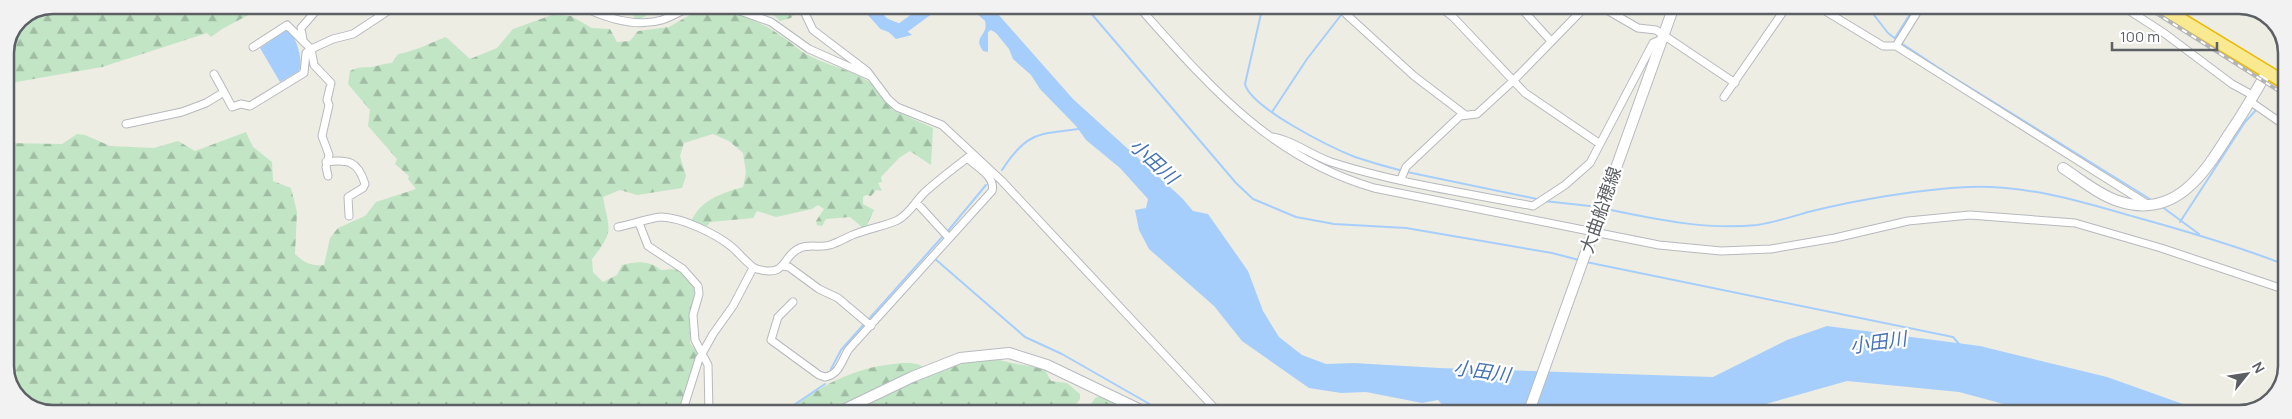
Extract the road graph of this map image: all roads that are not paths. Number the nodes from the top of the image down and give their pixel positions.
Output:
1 (313, 14) edge
2 (384, 14) edge
3 (602, 14) edge
4 (675, 14) edge
5 (748, 14) edge
6 (805, 14) edge
7 (1145, 14) edge
8 (1346, 14) dead end
9 (1449, 14) edge
10 (1526, 14) edge
11 (1578, 14) edge
12 (1614, 14) edge
13 (1671, 14) edge
14 (1782, 14) edge
15 (1830, 14) edge
16 (1916, 14) edge
17 (2134, 14) edge
18 (2172, 14) edge
19 (1661, 37) junction
20 (303, 40) junction
21 (1551, 40) junction
22 (1896, 46) junction
23 (253, 47) dead end
24 (311, 49) junction
25 (2267, 72) junction
26 (214, 74) dead end
27 (874, 79) junction
28 (2278, 79) edge
29 (1513, 81) junction
30 (1735, 83) junction
31 (224, 92) junction
32 (1724, 98) dead end
33 (2252, 99) junction
34 (1464, 114) junction
35 (2278, 120) edge
36 (126, 124) dead end
37 (1271, 137) junction
38 (1600, 144) junction
39 (969, 156) junction
40 (326, 162) junction
41 (2063, 168) dead end
42 (1402, 174) junction
43 (328, 176) dead end
44 (916, 202) junction
45 (2153, 203) junction
46 (349, 216) dead end
47 (639, 224) junction
48 (618, 227) dead end
49 (1593, 232) junction
50 (949, 238) junction
51 (783, 266) junction
52 (753, 268) junction
53 (2278, 287) edge
54 (793, 302) dead end
55 (871, 326) junction
56 (702, 354) junction
57 (684, 405) edge
58 (709, 405) edge
59 (855, 405) edge
60 (1129, 405) edge
61 (1212, 405) edge
62 (1531, 405) edge

1 - 20 street
2 - 24 street
3 - 4 street
5 - 27 street
6 - 27 street
7 - 37 street
8 - 34 street
9 - 29 street
10 - 21 street
11 - 21 street
12 - 19 street
13 - 19 street, 大曲船穂線
14 - 30 street
15 - 22 street
16 - 22 street
17 - 33 street
18 - 25 highway
19 - 30 street
19 - 38 street
19 - 49 street, 大曲船穂線
20 - 23 street
20 - 24 street
21 - 29 street
22 - 45 street
24 - 31 street
24 - 40 street
25 - 28 highway
25 - 33 street
26 - 31 street
27 - 39 street
29 - 34 street
29 - 38 street
30 - 32 street
31 - 36 street
33 - 35 street
33 - 45 street
34 - 42 street
37 - 42 street
37 - 49 street
38 - 42 street
39 - 44 street
39 - 50 street
39 - 61 street
40 - 43 street
40 - 46 street
41 - 45 street
44 - 50 street
44 - 51 street
47 - 48 street
47 - 52 street
47 - 56 street
49 - 53 street
49 - 62 street, 大曲船穂線
50 - 55 street
51 - 52 street
51 - 55 street
52 - 56 street
54 - 55 street
56 - 57 street
56 - 58 street
59 - 60 street

